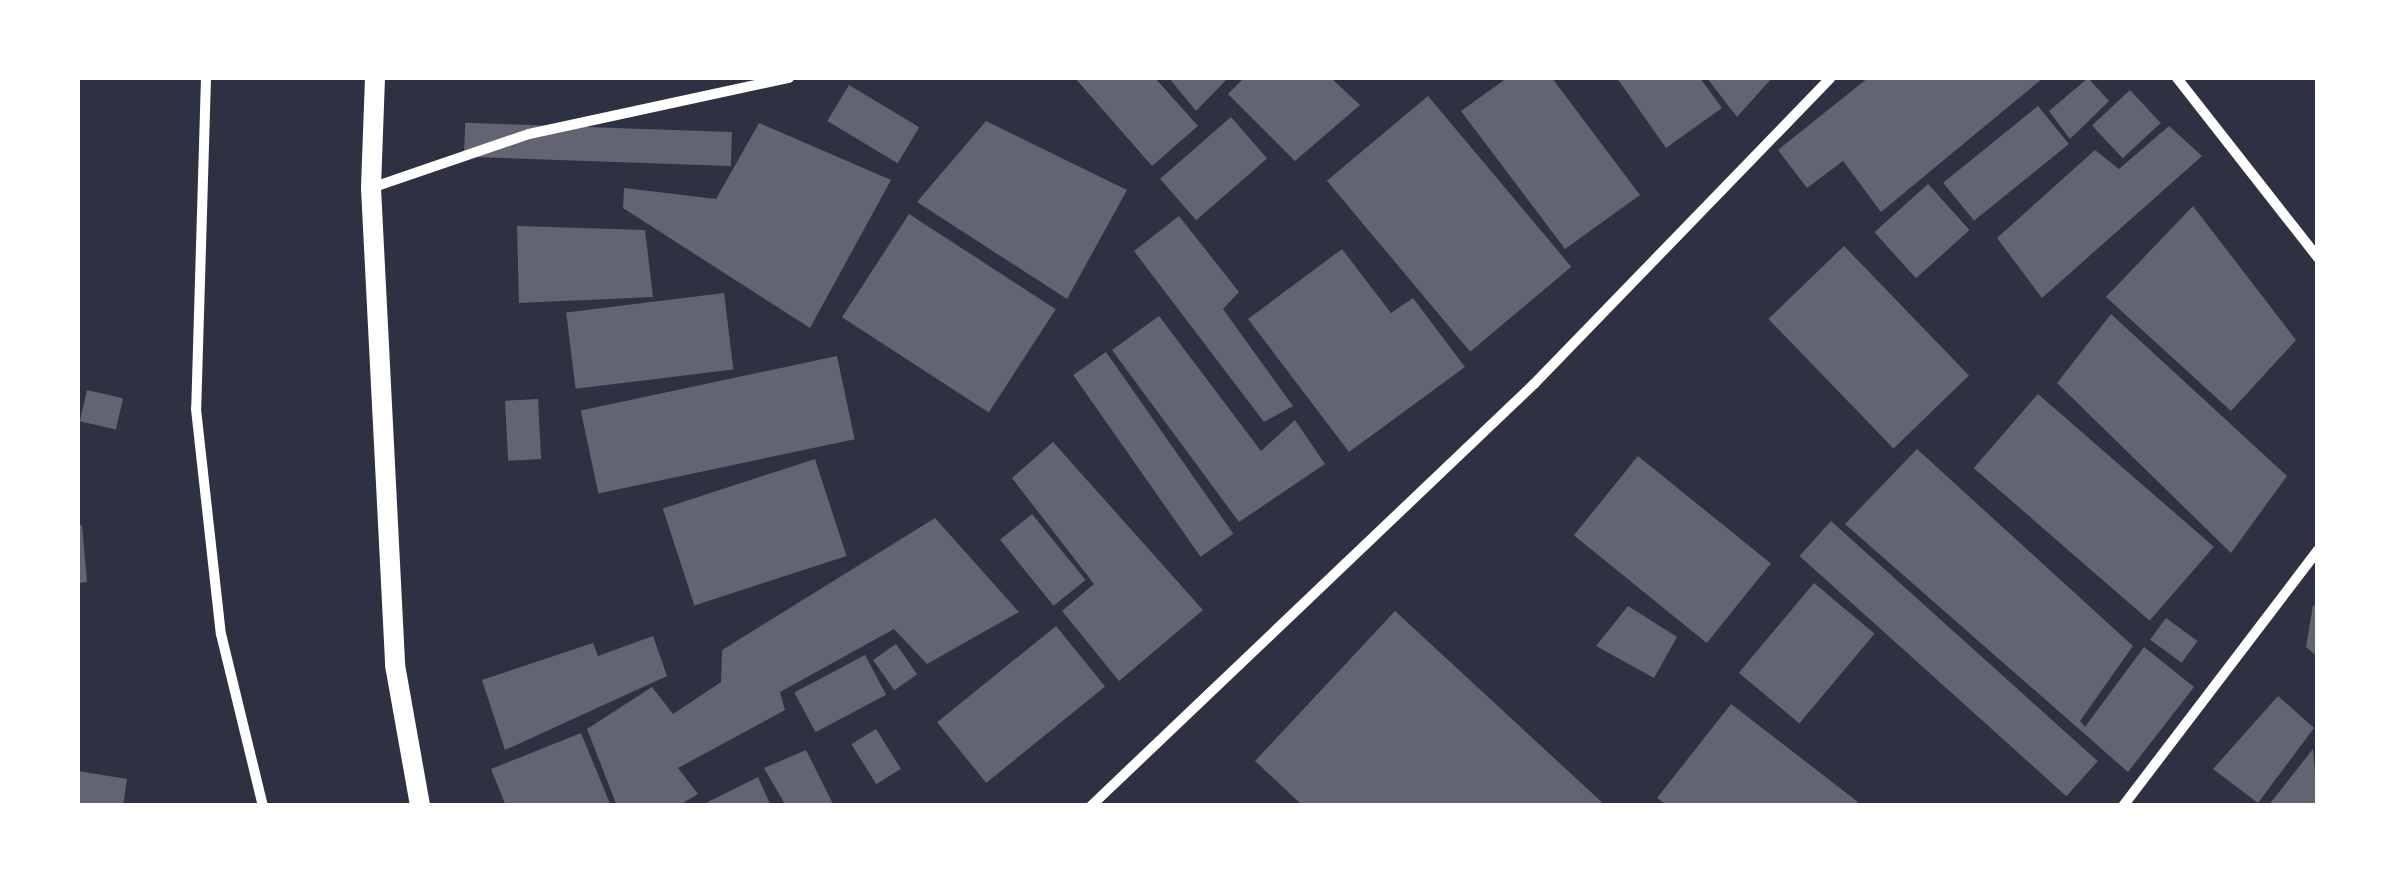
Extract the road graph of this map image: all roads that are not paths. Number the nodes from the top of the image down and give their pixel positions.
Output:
1 (206, 78) edge
2 (374, 78) edge
3 (789, 78) edge
4 (1831, 78) edge
5 (2177, 78) edge
6 (371, 188) junction
7 (2318, 258) edge
8 (2318, 550) edge
9 (263, 806) edge
10 (420, 806) edge
11 (1091, 806) edge
12 (2123, 806) edge

1 - 9 street
2 - 6 main road
3 - 6 street
4 - 11 street
5 - 7 street
6 - 10 main road
8 - 12 street

